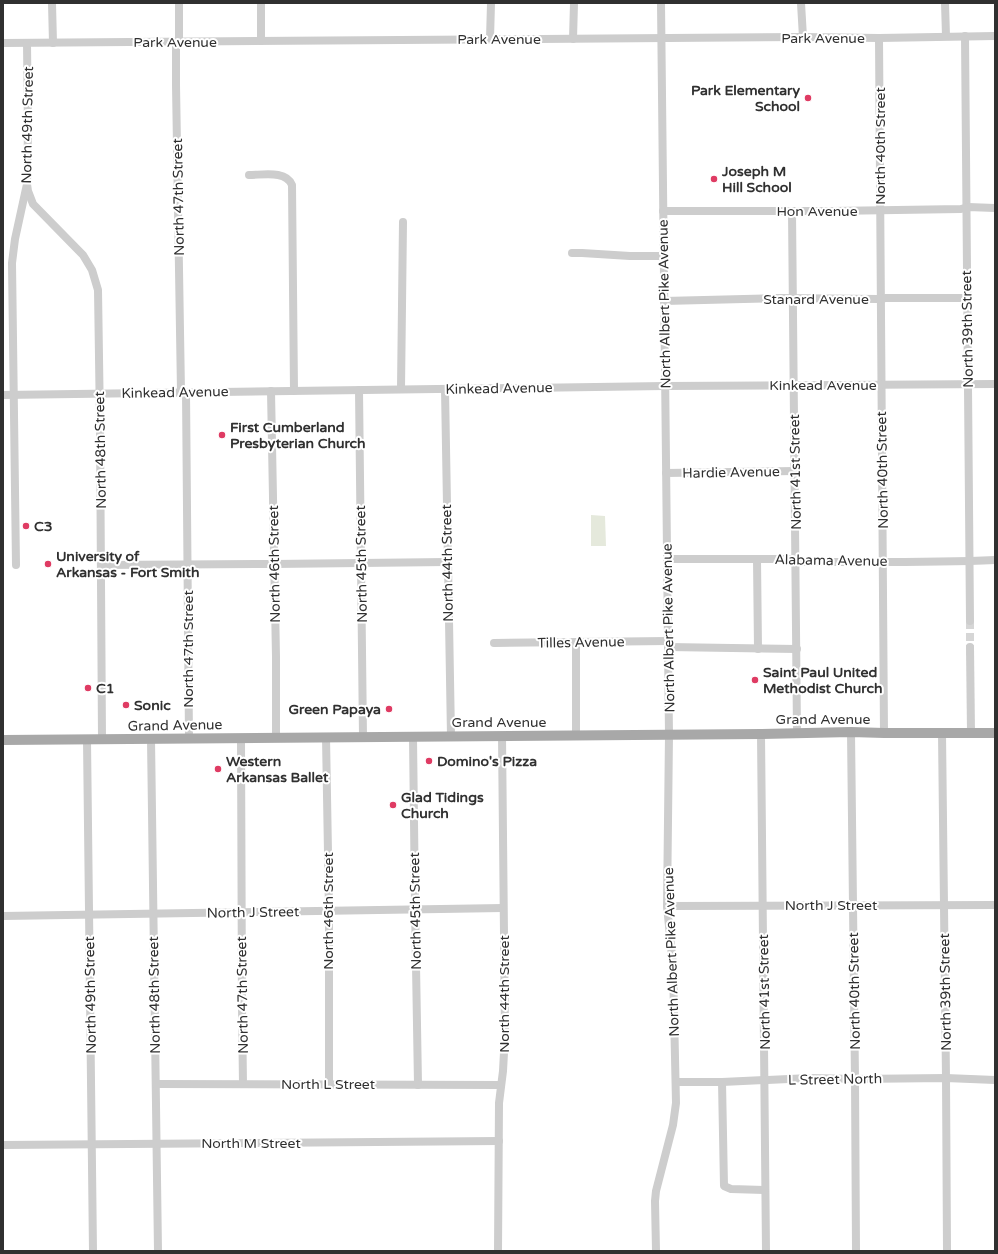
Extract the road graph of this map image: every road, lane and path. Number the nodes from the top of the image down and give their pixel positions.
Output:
1 (52, 3) edge
2 (179, 3) edge
3 (261, 3) edge
4 (491, 3) edge
5 (574, 3) edge
6 (662, 3) edge
7 (801, 3) edge
8 (945, 3) edge
9 (946, 36) junction
10 (965, 36) junction
11 (995, 36) edge
12 (803, 37) junction
13 (662, 38) junction
14 (879, 38) junction
15 (490, 39) junction
16 (573, 39) junction
17 (261, 41) junction
18 (53, 42) junction
19 (178, 42) junction
20 (3, 43) edge
21 (27, 43) junction
22 (249, 175) dead end
23 (27, 184) junction
24 (966, 208) junction
25 (995, 208) edge
26 (664, 211) junction
27 (792, 211) junction
28 (880, 211) junction
29 (403, 222) dead end
30 (572, 253) dead end
31 (664, 256) junction
32 (793, 298) junction
33 (881, 298) junction
34 (967, 298) junction
35 (664, 301) junction
36 (968, 384) junction
37 (995, 384) edge
38 (794, 385) junction
39 (882, 385) junction
40 (665, 386) junction
41 (401, 389) junction
42 (445, 389) junction
43 (359, 390) junction
44 (271, 391) junction
45 (294, 391) junction
46 (184, 392) junction
47 (100, 393) junction
48 (3, 395) edge
49 (14, 395) junction
50 (795, 471) junction
51 (666, 473) junction
52 (667, 559) junction
53 (758, 559) junction
54 (796, 560) junction
55 (995, 560) edge
56 (969, 561) junction
57 (447, 562) junction
58 (883, 562) junction
59 (361, 563) junction
60 (188, 564) junction
61 (274, 564) junction
62 (16, 565) dead end
63 (101, 565) junction
64 (970, 621) tunnel mouth
65 (576, 642) junction
66 (494, 643) dead end
67 (668, 644) junction
68 (970, 647) tunnel mouth
69 (758, 649) junction
70 (797, 649) junction
71 (851, 732) junction
72 (797, 733) junction
73 (884, 733) junction
74 (942, 733) junction
75 (971, 733) junction
76 (995, 733) edge
77 (668, 734) junction
78 (761, 734) junction
79 (576, 735) junction
80 (451, 736) junction
81 (502, 736) junction
82 (363, 737) junction
83 (413, 737) junction
84 (241, 738) junction
85 (276, 738) junction
86 (326, 738) junction
87 (102, 739) junction
88 (151, 739) junction
89 (189, 739) junction
90 (3, 740) edge
91 (87, 740) junction
92 (853, 905) junction
93 (944, 905) junction
94 (995, 905) edge
95 (667, 906) junction
96 (763, 906) junction
97 (503, 908) junction
98 (415, 910) junction
99 (329, 911) junction
100 (242, 912) junction
101 (153, 914) junction
102 (89, 915) junction
103 (3, 916) edge
104 (946, 1078) junction
105 (855, 1079) junction
106 (995, 1080) edge
107 (765, 1081) junction
108 (676, 1082) junction
109 (722, 1082) junction
110 (156, 1084) junction
111 (244, 1084) junction
112 (329, 1084) junction
113 (418, 1085) junction
114 (500, 1085) junction
115 (498, 1141) junction
116 (92, 1144) junction
117 (156, 1144) junction
118 (3, 1145) edge
119 (765, 1190) junction
120 (93, 1251) edge
121 (158, 1251) edge
122 (498, 1251) edge
123 (656, 1251) edge
124 (766, 1251) edge
125 (856, 1251) edge
126 (947, 1251) edge

1 - 18 street
2 - 19 street, North 47th Street
3 - 17 street
4 - 15 street
5 - 16 street
6 - 13 street, North Albert Pike Avenue
7 - 12 street
8 - 9 street
9 - 10 street, Park Avenue
9 - 14 street, Park Avenue
10 - 11 street, Park Avenue
10 - 24 street, North 39th Street
12 - 13 street, Park Avenue
12 - 14 street, Park Avenue
13 - 16 street, Park Avenue
13 - 26 street, North Albert Pike Avenue
14 - 28 street, North 40th Street
15 - 16 street, Park Avenue
15 - 17 street, Park Avenue
17 - 19 street, Park Avenue
18 - 19 street, Park Avenue
18 - 21 street, Park Avenue
19 - 46 street, North 47th Street
20 - 21 street, Park Avenue
21 - 23 street, North 49th Street
22 - 45 street
23 - 47 street, North 48th Street
23 - 49 street, North 49th Street
24 - 25 street, Hon Avenue
24 - 28 street, Hon Avenue
24 - 34 street, North 39th Street
26 - 27 street, Hon Avenue
26 - 31 street, North Albert Pike Avenue
27 - 28 street, Hon Avenue
27 - 32 street, North 41st Street
28 - 33 street, North 40th Street
29 - 41 street
30 - 31 street
31 - 35 street, North Albert Pike Avenue
32 - 33 street, Stanard Avenue
32 - 35 street, Stanard Avenue
32 - 38 street, North 41st Street
33 - 34 street, Stanard Avenue
33 - 39 street, North 40th Street
34 - 36 street, North 39th Street
35 - 40 street, North Albert Pike Avenue
36 - 37 street, Kinkead Avenue
36 - 39 street, Kinkead Avenue
36 - 56 street, North 39th Street
38 - 39 street, Kinkead Avenue
38 - 40 street, Kinkead Avenue
38 - 50 street, North 41st Street
39 - 58 street, North 40th Street
40 - 42 street, Kinkead Avenue
40 - 51 street, North Albert Pike Avenue
41 - 42 street, Kinkead Avenue
41 - 43 street, Kinkead Avenue
42 - 57 street, North 44th Street
43 - 45 street, Kinkead Avenue
43 - 59 street, North 45th Street
44 - 45 street, Kinkead Avenue
44 - 46 street, Kinkead Avenue
44 - 61 street, North 46th Street
46 - 47 street, Kinkead Avenue
46 - 60 street, North 47th Street
47 - 49 street, Kinkead Avenue
47 - 63 street, North 48th Street
48 - 49 street, Kinkead Avenue
49 - 62 street, North 49th Street
50 - 51 street, Hardie Avenue
50 - 54 street, North 41st Street
51 - 52 street, North Albert Pike Avenue
52 - 53 street, Alabama Avenue
52 - 67 street, North Albert Pike Avenue
53 - 54 street, Alabama Avenue
53 - 69 street
54 - 58 street, Alabama Avenue
54 - 70 street, North 41st Street
55 - 56 street, Alabama Avenue
56 - 58 street, Alabama Avenue
56 - 64 street, North 39th Street
57 - 59 street
57 - 80 street, North 44th Street
58 - 73 street, North 40th Street
59 - 61 street
59 - 82 street, North 45th Street
60 - 61 street
60 - 63 street
60 - 89 street, North 47th Street
61 - 85 street, North 46th Street
63 - 87 street, North 48th Street
65 - 66 street, Tilles Avenue
65 - 67 street, Tilles Avenue
65 - 79 street
67 - 69 street, Tilles Avenue
67 - 77 street, North Albert Pike Avenue
68 - 75 street
69 - 70 street, Tilles Avenue
70 - 72 street, North 41st Street
71 - 72 main road, Grand Avenue
71 - 73 main road, Grand Avenue
71 - 92 street, North 40th Street
72 - 78 main road, Grand Avenue
73 - 74 main road, Grand Avenue
74 - 75 main road, Grand Avenue
74 - 93 street, North 39th Street
75 - 76 main road, Grand Avenue
77 - 78 main road, Grand Avenue
77 - 79 main road, Grand Avenue
77 - 95 street, North Albert Pike Avenue
78 - 96 street, North 41st Street
79 - 81 main road, Grand Avenue
80 - 81 main road, Grand Avenue
80 - 83 main road, Grand Avenue
81 - 97 street, North 44th Street
82 - 83 main road, Grand Avenue
82 - 86 main road, Grand Avenue
83 - 98 street, North 45th Street
84 - 85 main road, Grand Avenue
84 - 89 main road, Grand Avenue
84 - 100 street, North 47th Street
85 - 86 main road, Grand Avenue
86 - 99 street, North 46th Street
87 - 88 main road, Grand Avenue
87 - 91 main road, Grand Avenue
88 - 89 main road, Grand Avenue
88 - 101 street, North 48th Street
90 - 91 main road, Grand Avenue
91 - 102 street, North 49th Street
92 - 93 street, North J Street
92 - 96 street, North J Street
92 - 105 street, North 40th Street
93 - 94 street, North J Street
93 - 104 street, North 39th Street
95 - 96 street, North J Street
95 - 108 street, North Albert Pike Avenue
96 - 107 street, North 41st Street
97 - 98 street, North J Street
97 - 114 street, North 44th Street
98 - 99 street, North J Street
98 - 113 street, North 45th Street
99 - 100 street, North J Street
99 - 112 street, North 46th Street
100 - 101 street, North J Street
100 - 111 street, North 47th Street
101 - 102 street, North J Street
101 - 110 street, North 48th Street
102 - 103 street, North J Street
102 - 116 street, North 49th Street
104 - 105 street, L Street North
104 - 106 street, L Street North
104 - 126 street, North 39th Street
105 - 107 street, L Street North
105 - 125 street, North 40th Street
107 - 109 street, L Street North
107 - 119 street, North 41st Street
108 - 109 street, L Street North
108 - 123 street, North Albert Pike Avenue
109 - 119 street
110 - 111 street, North L Street
110 - 117 street, North 48th Street
111 - 112 street, North L Street
112 - 113 street, North L Street
113 - 114 street, North L Street
114 - 115 street, North 44th Street
115 - 117 street, North M Street
115 - 122 street, North 44th Street
116 - 117 street, North M Street
116 - 118 street, North M Street
116 - 120 street, North 49th Street
117 - 121 street, North 48th Street
119 - 124 street, North 41st Street

